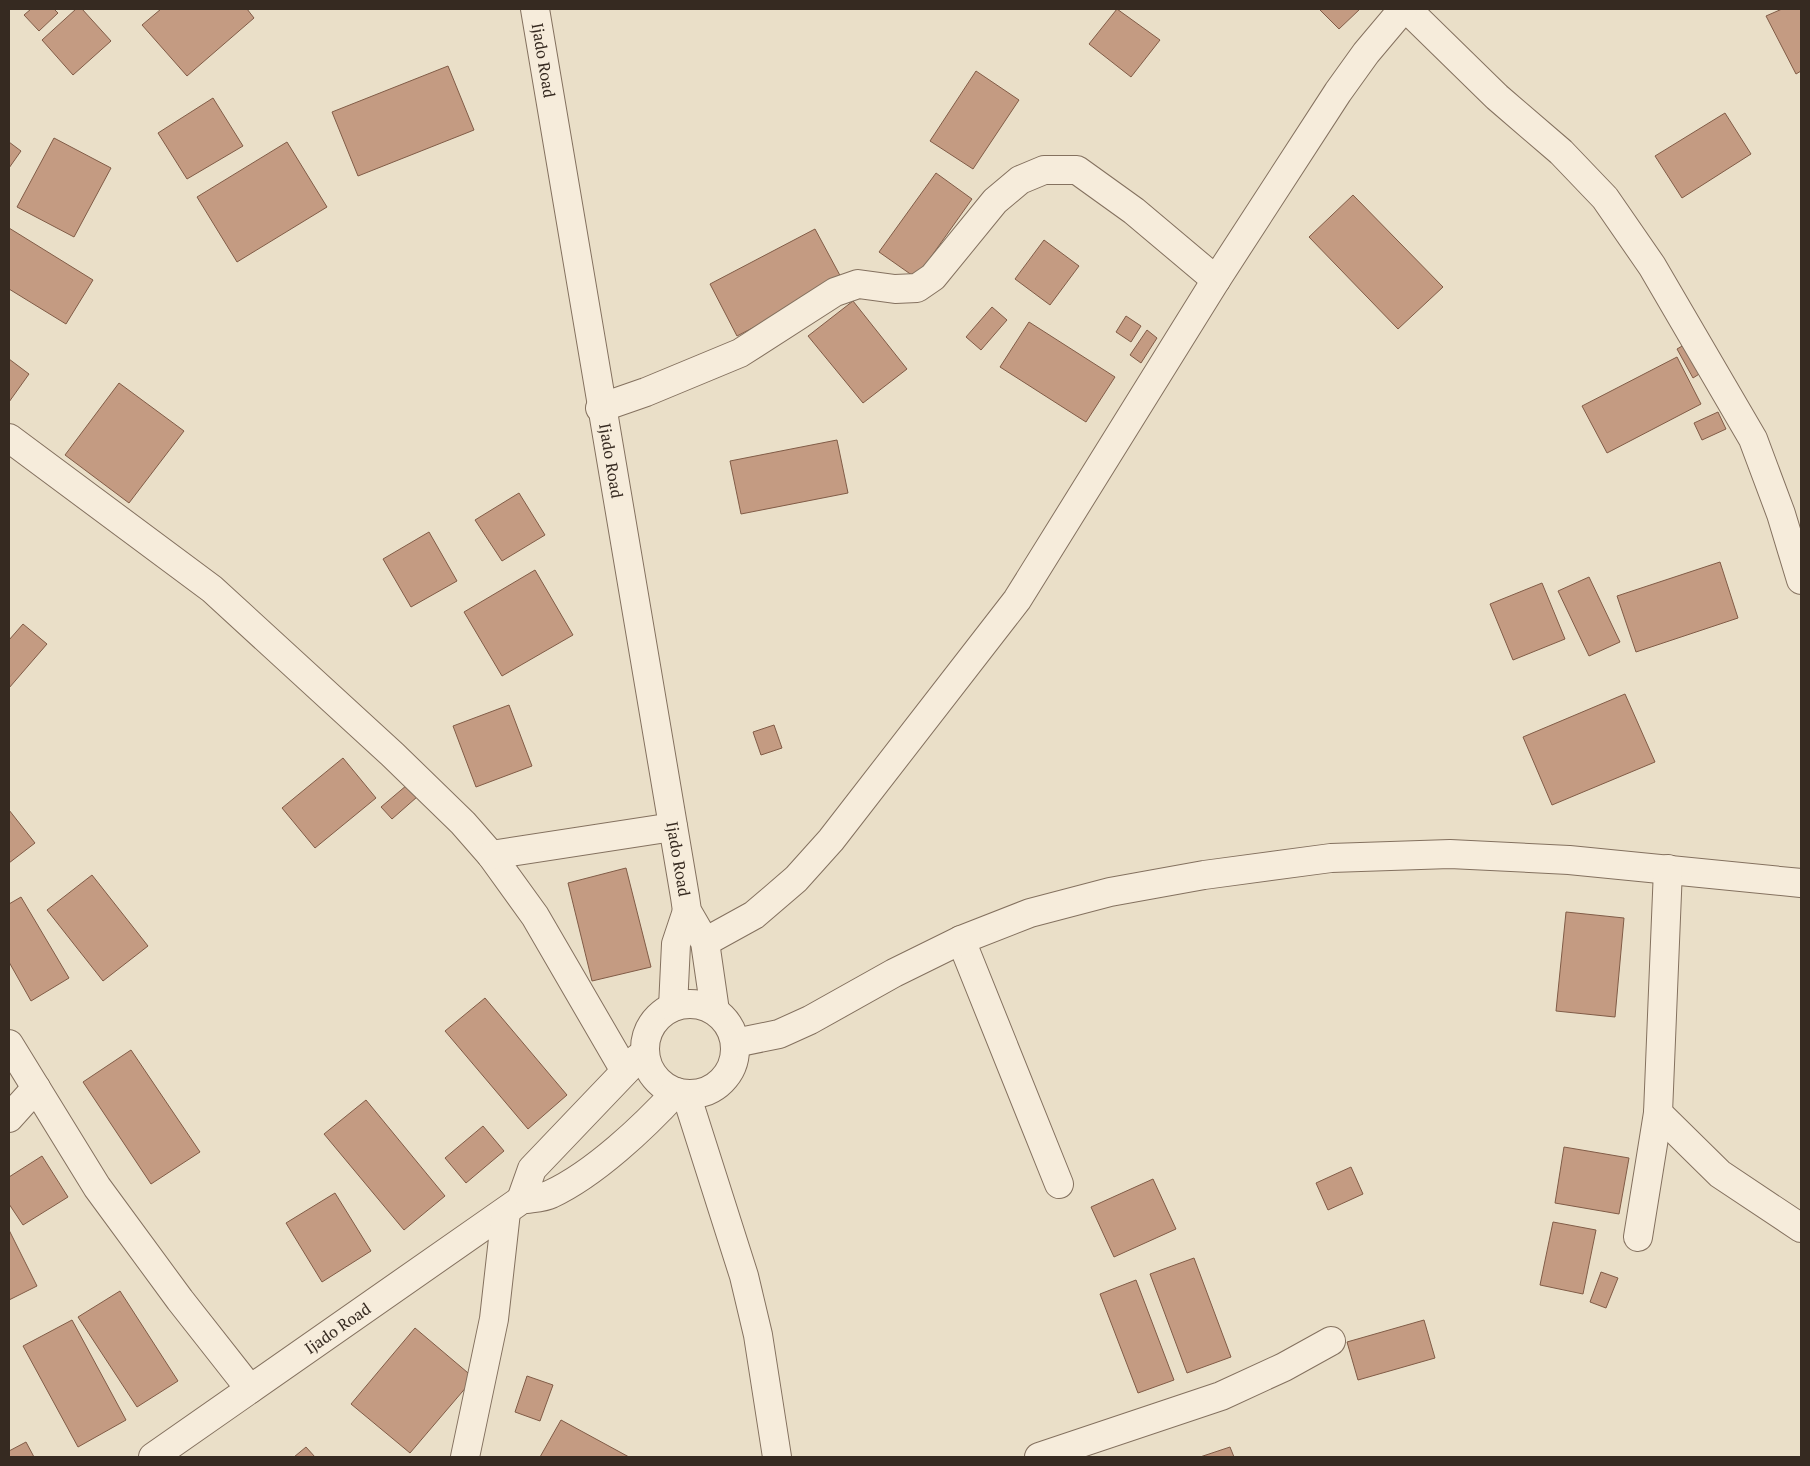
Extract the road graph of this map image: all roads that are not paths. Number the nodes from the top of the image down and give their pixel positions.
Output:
1 (535, 9) edge
2 (1403, 9) edge
3 (1407, 9) edge
4 (1216, 280) junction
5 (600, 408) junction
6 (9, 438) edge
7 (1801, 580) edge
8 (674, 827) junction
9 (492, 855) junction
10 (1668, 869) junction
11 (1801, 883) edge
12 (688, 911) junction
13 (961, 940) junction
14 (705, 942) junction
15 (673, 1007) junction
16 (715, 1012) junction
17 (735, 1043) junction
18 (9, 1044) edge
19 (645, 1051) junction
20 (626, 1071) junction
21 (36, 1088) junction
22 (681, 1093) junction
23 (1658, 1113) junction
24 (9, 1118) edge
25 (1058, 1184) dead end
26 (514, 1206) junction
27 (1801, 1228) edge
28 (1638, 1237) dead end
29 (1331, 1341) dead end
30 (250, 1389) junction
31 (153, 1457) edge
32 (465, 1457) edge
33 (777, 1457) edge
34 (1039, 1457) edge

1 - 5 street, Ijado Road
2 - 4 street
3 - 7 street
4 - 5 street
4 - 14 street
5 - 8 street, Ijado Road
6 - 9 street
8 - 9 street
8 - 12 street, Ijado Road
9 - 20 street
10 - 11 street
10 - 13 street
10 - 23 street
12 - 14 street, Ijado Road
12 - 15 street, Ijado Road
13 - 17 street
13 - 25 street
14 - 16 street, Ijado Road
15 - 16 street
15 - 19 street
16 - 17 street
17 - 22 street
18 - 21 street
19 - 20 street
19 - 22 street
20 - 26 street
21 - 24 street
21 - 30 street
22 - 26 street, Ijado Road
22 - 33 street
23 - 27 street
23 - 28 street
26 - 30 street, Ijado Road
26 - 32 street
29 - 34 street
30 - 31 street, Ijado Road

